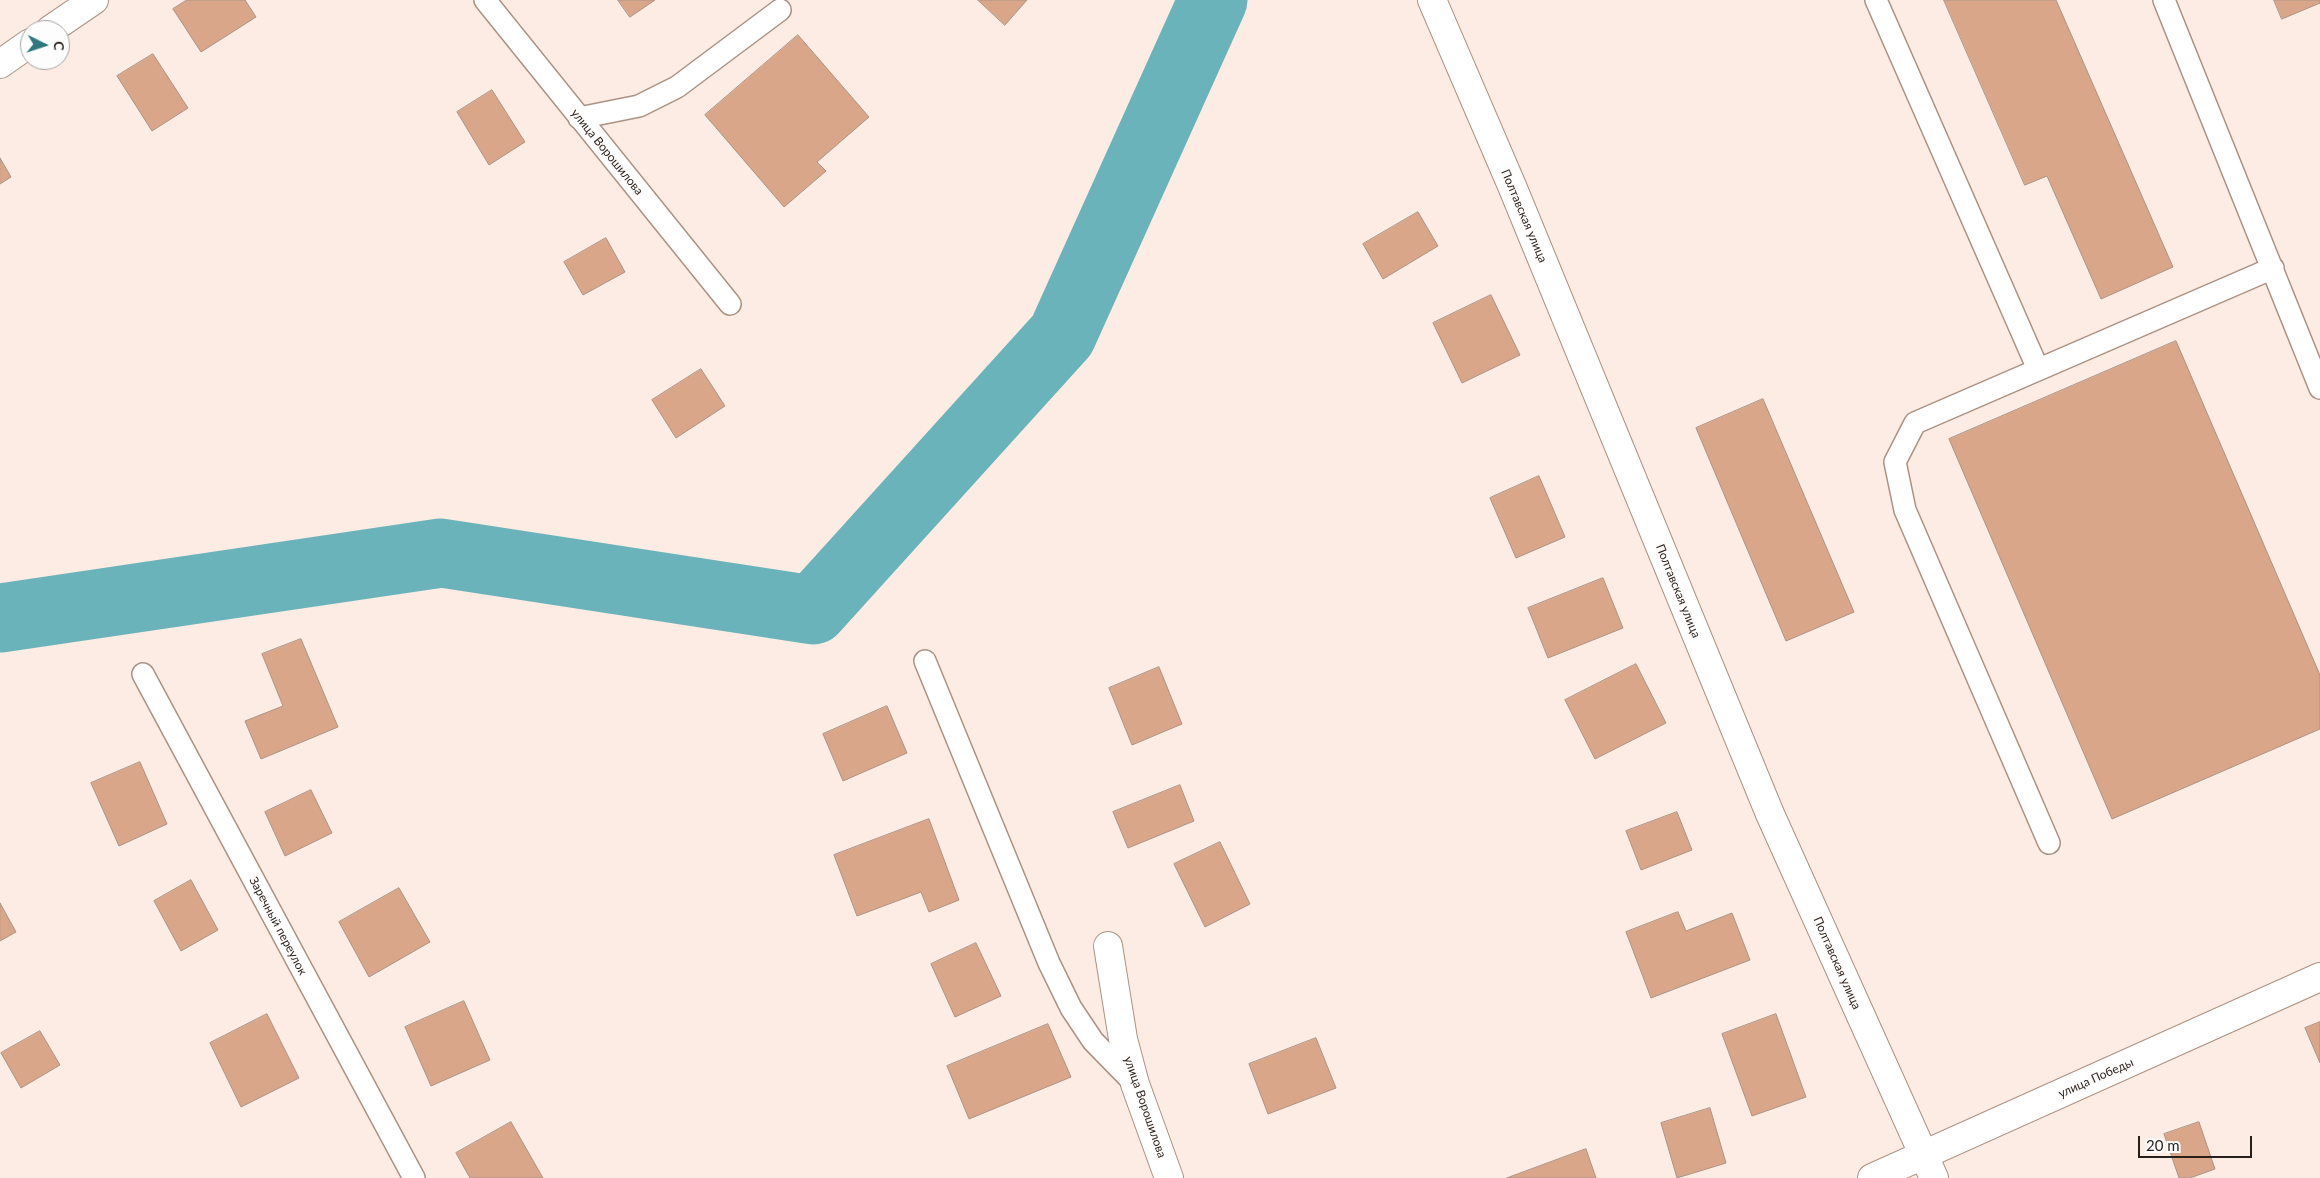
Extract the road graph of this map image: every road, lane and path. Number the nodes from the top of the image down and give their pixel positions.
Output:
1 (94, 0) edge
2 (485, 0) edge
3 (1432, 0) edge
4 (1876, 0) edge
5 (2164, 0) edge
6 (780, 10) dead end
7 (65, 20) edge
8 (20, 50) edge
9 (0, 64) edge
10 (579, 118) junction
11 (2273, 268) junction
12 (730, 304) dead end
13 (2038, 370) junction
14 (2320, 388) edge
15 (925, 661) dead end
16 (143, 674) dead end
17 (2049, 843) dead end
18 (1108, 946) dead end
19 (2320, 977) edge
20 (1135, 1084) junction
21 (1929, 1167) edge
22 (414, 1178) edge
23 (1170, 1178) edge
24 (1872, 1178) edge

1 - 7 street
2 - 10 lane, улица Ворошилова
3 - 21 street, Полтавская улица
4 - 13 lane
5 - 11 lane
6 - 10 lane
8 - 9 street
10 - 12 lane, улица Ворошилова
11 - 13 lane
11 - 14 lane
13 - 17 lane
15 - 20 lane
16 - 22 lane, Заречный переулок
18 - 20 street, улица Ворошилова
19 - 21 street, улица Победы
20 - 23 street, улица Ворошилова
21 - 24 street, улица Победы

